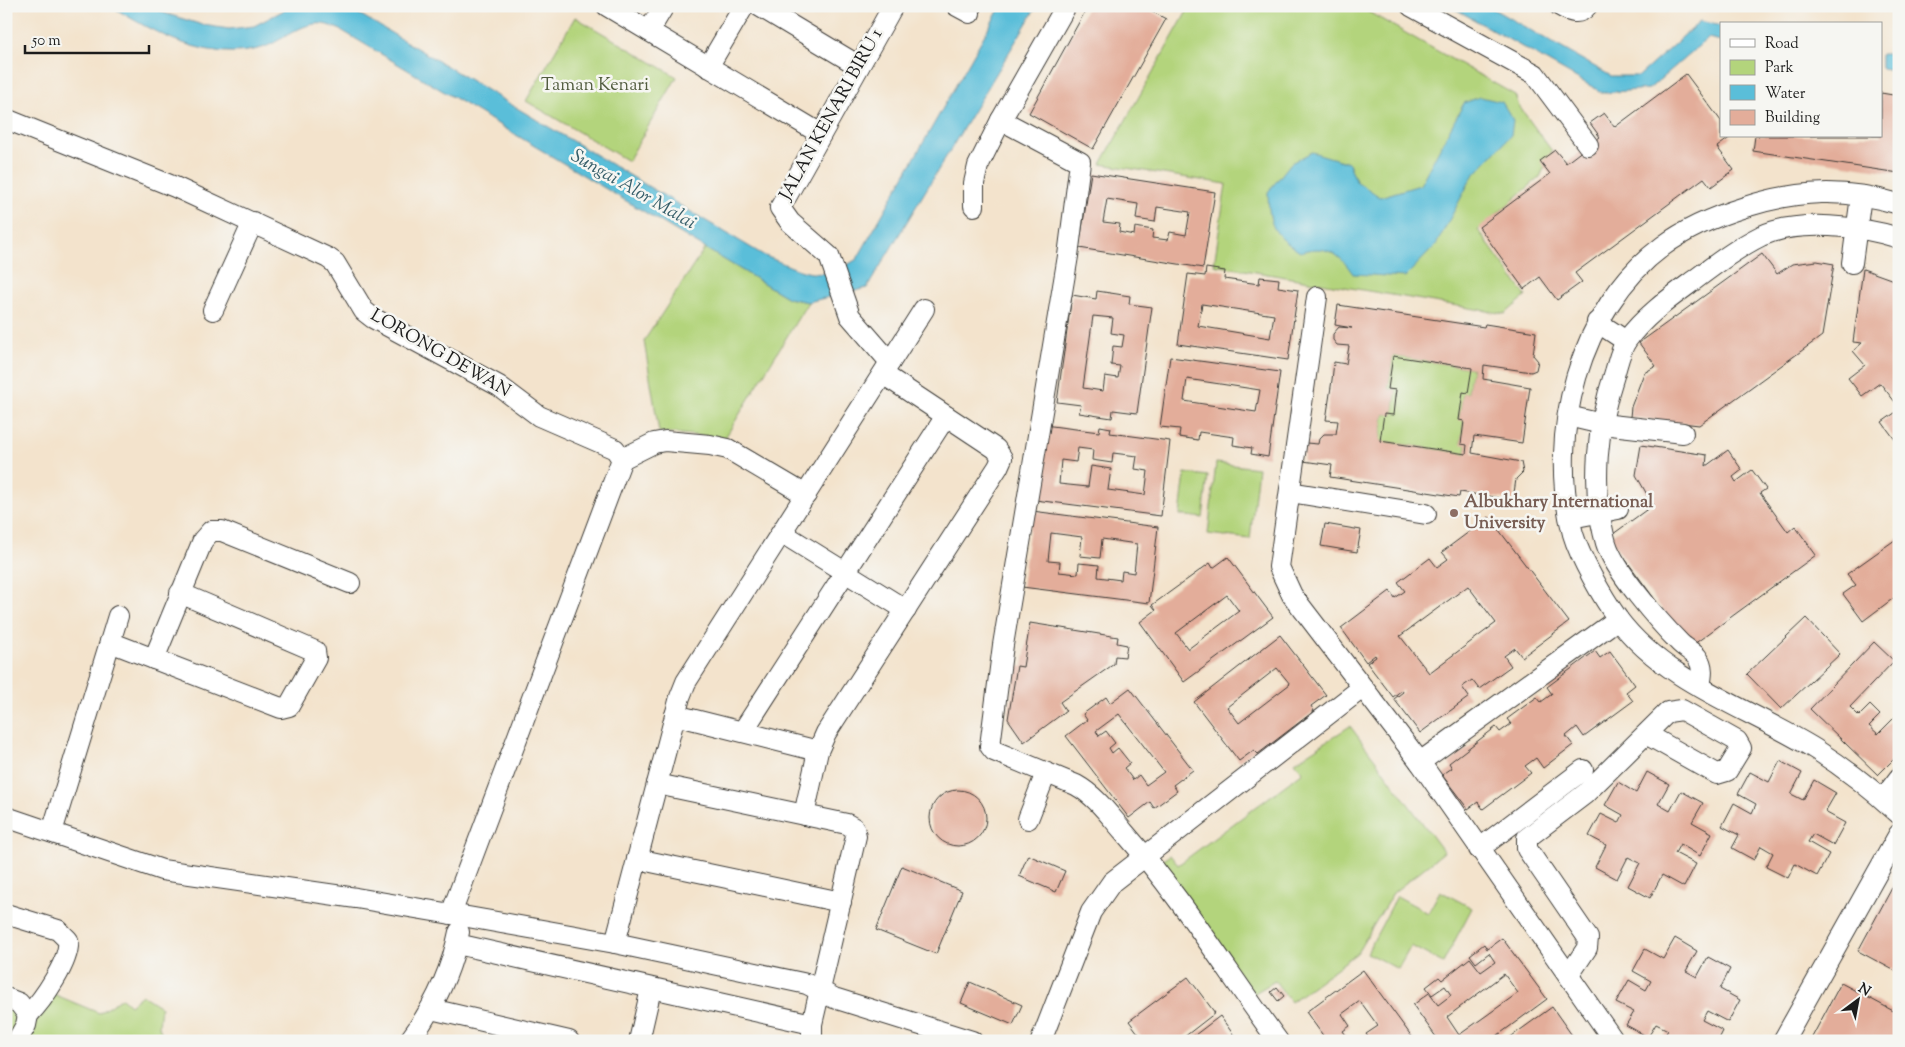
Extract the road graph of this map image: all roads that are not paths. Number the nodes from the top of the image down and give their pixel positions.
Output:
1 (607, 6) edge
2 (664, 6) edge
3 (744, 6) edge
4 (759, 6) edge
5 (893, 6) edge
6 (1066, 6) edge
7 (1412, 6) edge
8 (1560, 6) edge
9 (1587, 6) edge
10 (649, 31) junction
11 (708, 66) junction
12 (859, 66) junction
13 (6, 119) edge
14 (1002, 120) junction
15 (821, 134) junction
16 (1588, 145) dead end
17 (1861, 196) junction
18 (1764, 201) junction
19 (1899, 204) edge
20 (974, 206) dead end
21 (254, 222) junction
22 (1857, 230) junction
23 (1775, 233) junction
24 (1899, 238) edge
25 (1852, 263) dead end
26 (1317, 297) dead end
27 (924, 309) dead end
28 (213, 310) dead end
29 (1597, 322) junction
30 (1626, 341) junction
31 (887, 368) junction
32 (946, 416) junction
33 (1568, 416) junction
34 (1602, 424) junction
35 (1682, 433) dead end
36 (622, 459) junction
37 (1290, 492) junction
38 (806, 495) junction
39 (1610, 510) junction
40 (1426, 514) dead end
41 (1571, 518) junction
42 (782, 533) junction
43 (845, 573) junction
44 (350, 583) dead end
45 (180, 593) junction
46 (906, 610) junction
47 (118, 616) dead end
48 (1618, 619) junction
49 (110, 642) junction
50 (154, 659) junction
51 (1700, 686) junction
52 (1362, 688) junction
53 (675, 715) junction
54 (743, 731) junction
55 (1646, 734) dead end
56 (818, 751) junction
57 (1420, 762) junction
58 (1583, 770) dead end
59 (1046, 773) junction
60 (1899, 778) edge
61 (657, 784) junction
62 (1884, 799) junction
63 (1899, 814) edge
64 (804, 815) junction
65 (6, 817) edge
66 (1028, 819) dead end
67 (52, 832) junction
68 (1899, 834) edge
69 (1479, 849) junction
70 (1144, 856) junction
71 (637, 859) junction
72 (841, 902) junction
73 (6, 914) edge
74 (457, 915) junction
75 (615, 943) junction
76 (457, 944) junction
77 (1569, 975) junction
78 (651, 989) junction
79 (821, 992) junction
80 (6, 998) edge
81 (432, 1009) junction
82 (28, 1016) junction
83 (812, 1032) edge
84 (17, 1041) edge
85 (409, 1041) edge
86 (569, 1041) edge
87 (639, 1041) edge
88 (972, 1041) edge
89 (1041, 1041) edge
90 (1278, 1041) edge
91 (1614, 1041) edge
92 (1783, 1041) edge

1 - 10 street
2 - 10 street
3 - 11 street
4 - 12 street
5 - 12 street, JALAN KENARI BIRU 1
6 - 14 street
7 - 16 street
8 - 9 street
10 - 11 street
11 - 15 street
12 - 15 street, JALAN KENARI BIRU 1
13 - 21 street, LORONG DEWAN
14 - 20 street
14 - 59 street
15 - 31 street, JALAN KENARI BIRU 1
17 - 18 street
17 - 19 street
17 - 22 street
18 - 23 street
18 - 29 street
21 - 28 street
21 - 36 street, LORONG DEWAN
22 - 23 street
22 - 24 street
22 - 25 street
23 - 30 street
26 - 37 street
27 - 31 street
29 - 30 street
29 - 33 street
30 - 34 street
31 - 32 street
31 - 38 street
32 - 43 street
32 - 46 street
33 - 34 street
33 - 41 street
34 - 35 street
34 - 39 street
36 - 38 street
36 - 74 street
37 - 40 street
37 - 52 street
38 - 42 street
39 - 41 street
39 - 51 street
41 - 48 street
42 - 43 street
42 - 53 street
43 - 46 street
43 - 54 street
44 - 45 street
45 - 50 street
45 - 50 street
46 - 56 street
47 - 49 street
48 - 51 street
48 - 57 street
49 - 50 street
49 - 67 street
51 - 62 street
52 - 57 street
52 - 70 street
53 - 54 street
53 - 61 street
54 - 56 street
55 - 77 street
56 - 64 street
57 - 69 street
58 - 69 street
59 - 66 street
59 - 70 street
60 - 62 street
61 - 64 street
61 - 71 street
62 - 63 street
64 - 72 street
65 - 67 street
67 - 74 street
68 - 92 street
69 - 77 street
70 - 89 street
70 - 90 street
71 - 72 street
71 - 75 street
72 - 79 street
73 - 82 street
74 - 75 street
74 - 76 street
75 - 79 street
76 - 78 street
76 - 81 street
77 - 91 street
78 - 83 street
78 - 87 street
79 - 83 street
79 - 88 street
80 - 82 street
81 - 85 street
81 - 86 street
82 - 84 street

